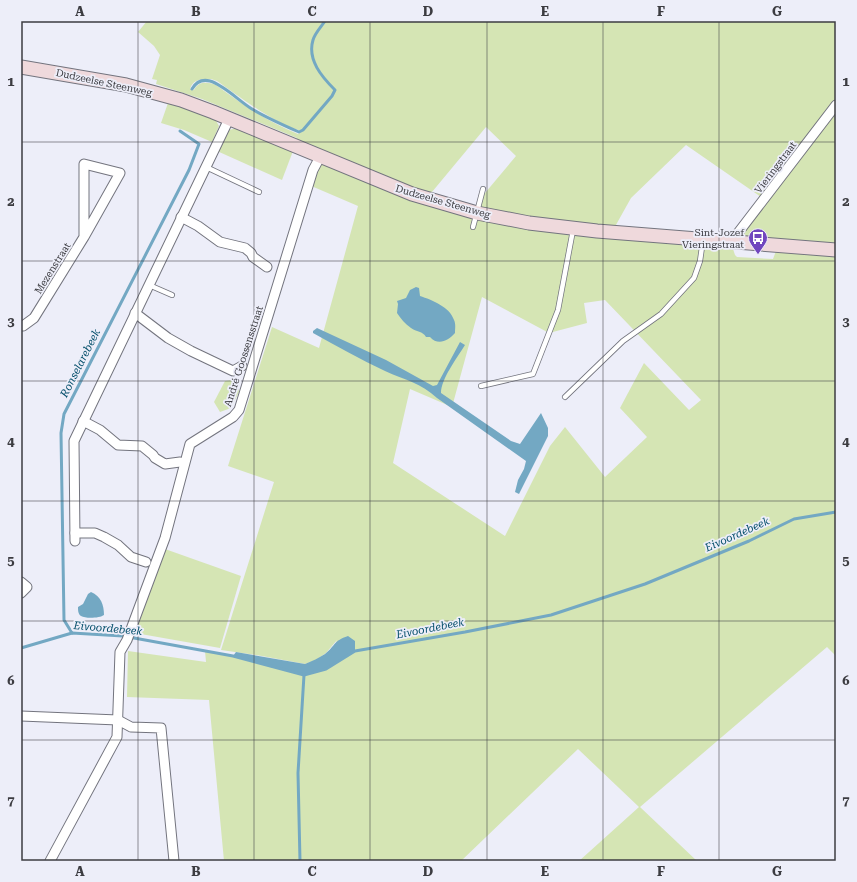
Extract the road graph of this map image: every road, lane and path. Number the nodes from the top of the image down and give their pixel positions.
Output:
1 (21, 67) edge
2 (836, 105) edge
3 (229, 119) junction
4 (320, 157) junction
5 (206, 166) junction
6 (483, 189) dead end
7 (259, 192) dead end
8 (477, 213) junction
9 (181, 218) junction
10 (473, 226) dead end
11 (574, 228) junction
12 (84, 237) junction
13 (704, 240) junction
14 (731, 242) junction
15 (836, 250) edge
16 (267, 267) dead end
17 (149, 285) junction
18 (172, 296) dead end
19 (135, 313) junction
20 (21, 326) edge
21 (242, 366) dead end
22 (481, 386) dead end
23 (565, 397) dead end
24 (83, 421) junction
25 (180, 462) dead end
26 (146, 562) dead end
27 (21, 582) edge
28 (21, 593) edge
29 (21, 716) edge
30 (118, 720) junction
31 (50, 861) edge
32 (174, 861) edge

1 - 3 main road, Dudzeelse Steenweg
2 - 14 street, Vieringstraat
3 - 4 main road, Dudzeelse Steenweg
3 - 5 street
4 - 8 main road, Dudzeelse Steenweg
4 - 30 street, André Goossensstraat
5 - 7 lane
5 - 9 street
6 - 8 lane
8 - 10 lane
8 - 11 main road, Dudzeelse Steenweg
9 - 16 street
9 - 17 street
11 - 13 main road, Dudzeelse Steenweg
11 - 22 lane
12 - 12 street, Mezenstraat
12 - 20 street, Mezenstraat
13 - 14 main road, Dudzeelse Steenweg
13 - 23 lane
14 - 15 main road, Dudzeelse Steenweg
17 - 18 lane
17 - 19 street
19 - 21 street, André Goossensstraat
19 - 24 street
24 - 25 street
24 - 26 street
27 - 28 street
29 - 30 street
30 - 31 street, André Goossensstraat
30 - 32 street

